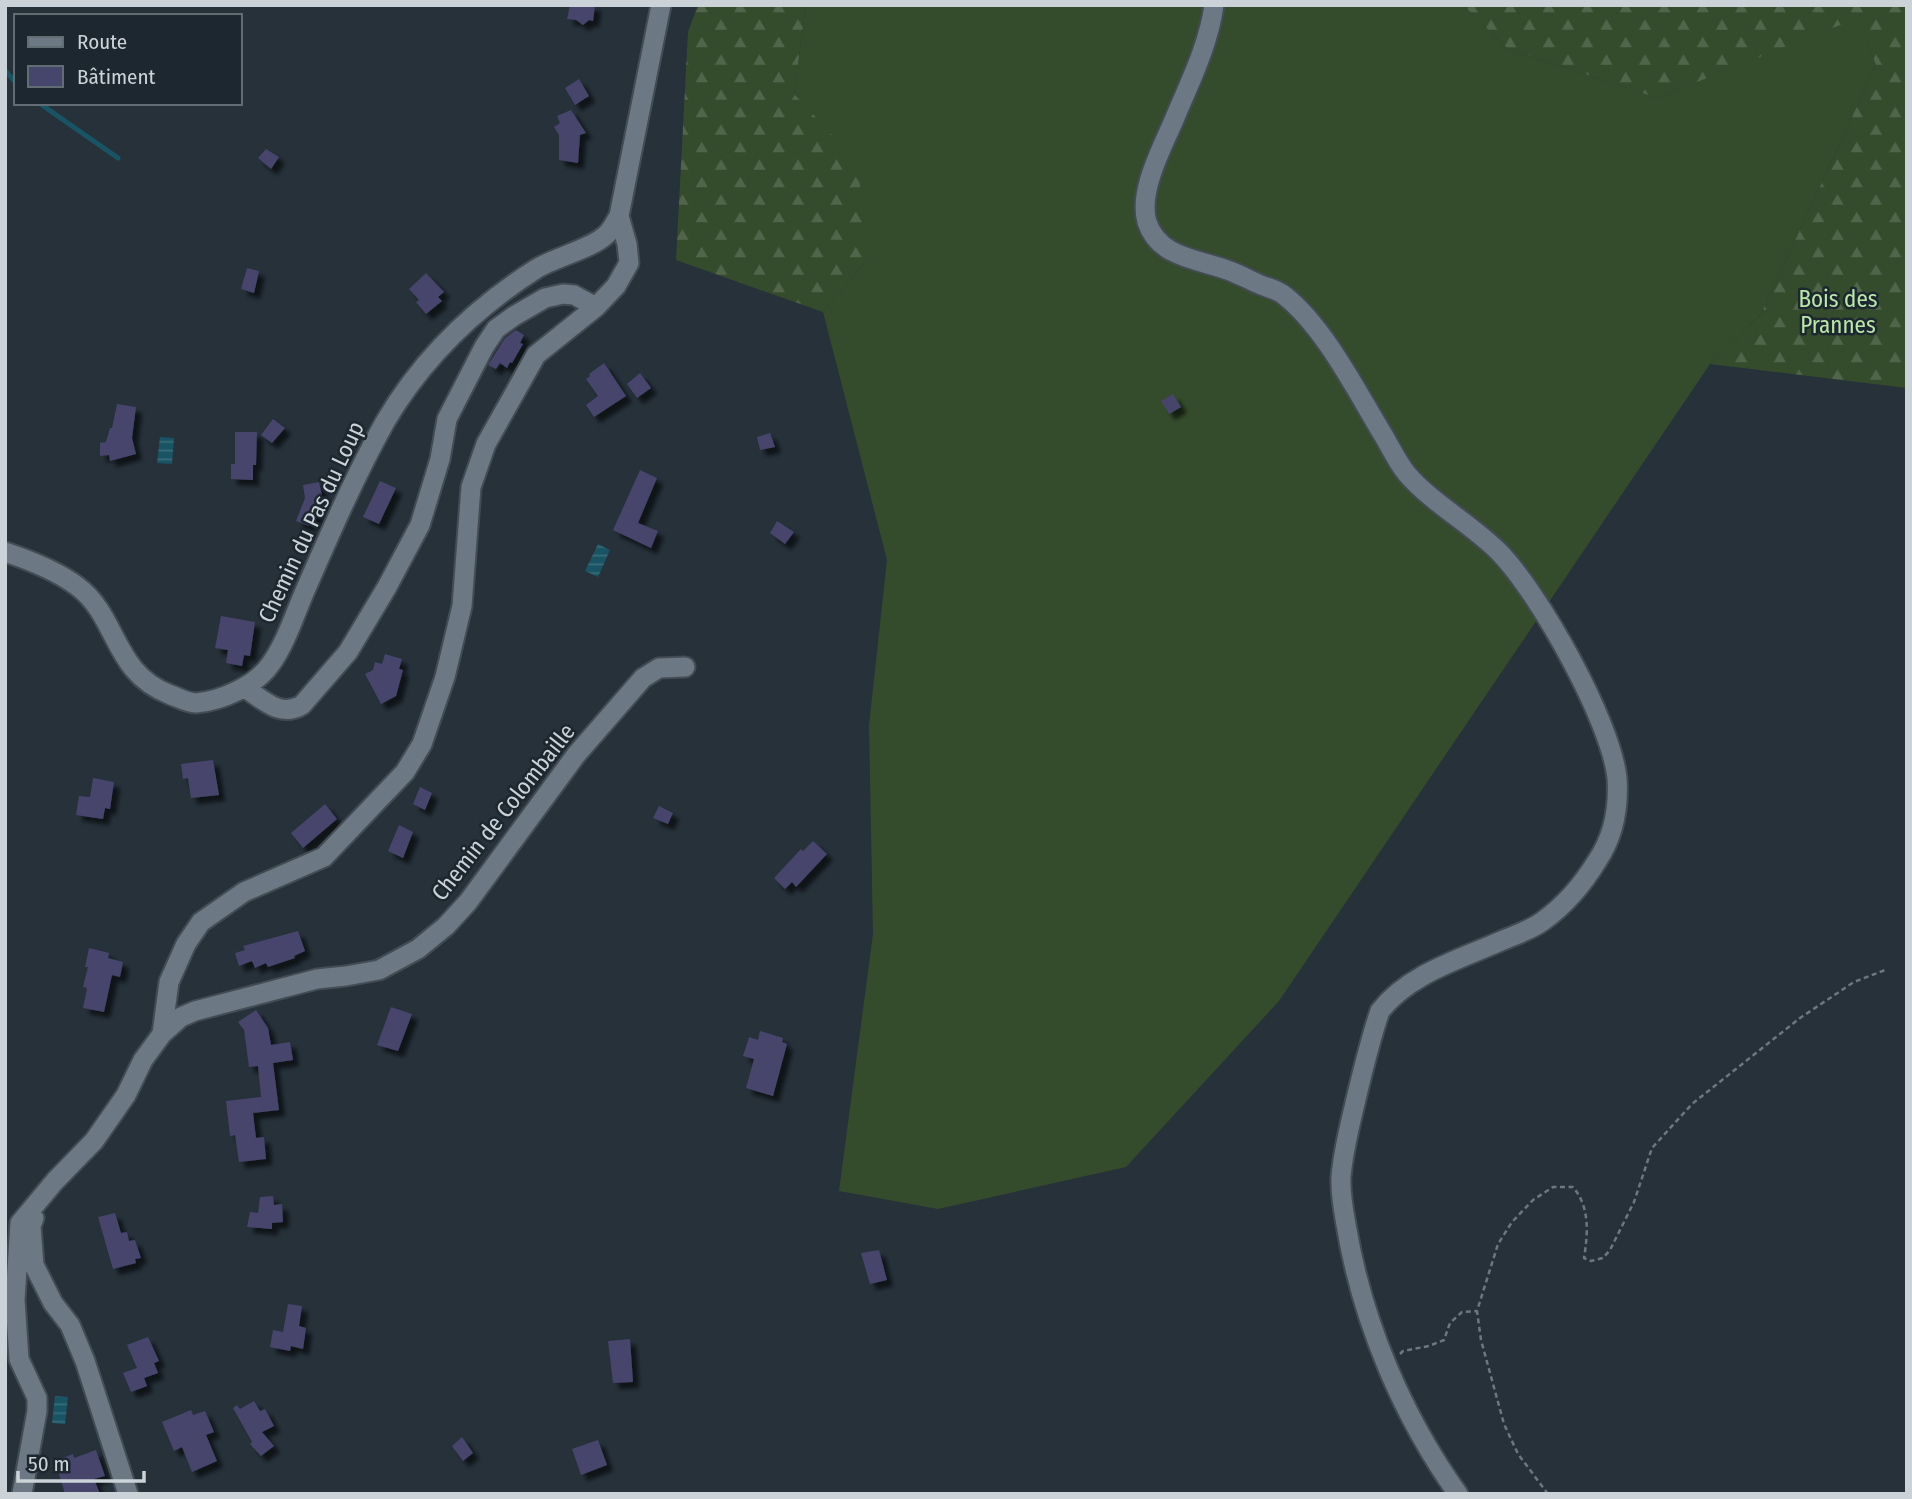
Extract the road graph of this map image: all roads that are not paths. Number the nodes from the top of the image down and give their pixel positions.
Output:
1 (661, 5) edge
2 (1214, 5) edge
3 (619, 216) junction
4 (596, 307) junction
5 (5, 552) edge
6 (685, 667) dead end
7 (244, 687) junction
8 (162, 1034) junction
9 (46, 1192) junction
10 (22, 1494) edge
11 (128, 1494) edge
12 (1458, 1494) edge

1 - 3 street
2 - 12 street
3 - 4 street
3 - 7 street, Chemin du Pas du Loup
4 - 7 street
4 - 8 street
5 - 7 street, Chemin du Pas du Loup
6 - 8 street, Chemin de Colombaille
8 - 9 street, Chemin de Colombaille
9 - 10 street, Chemin de Colombaille
9 - 11 street

